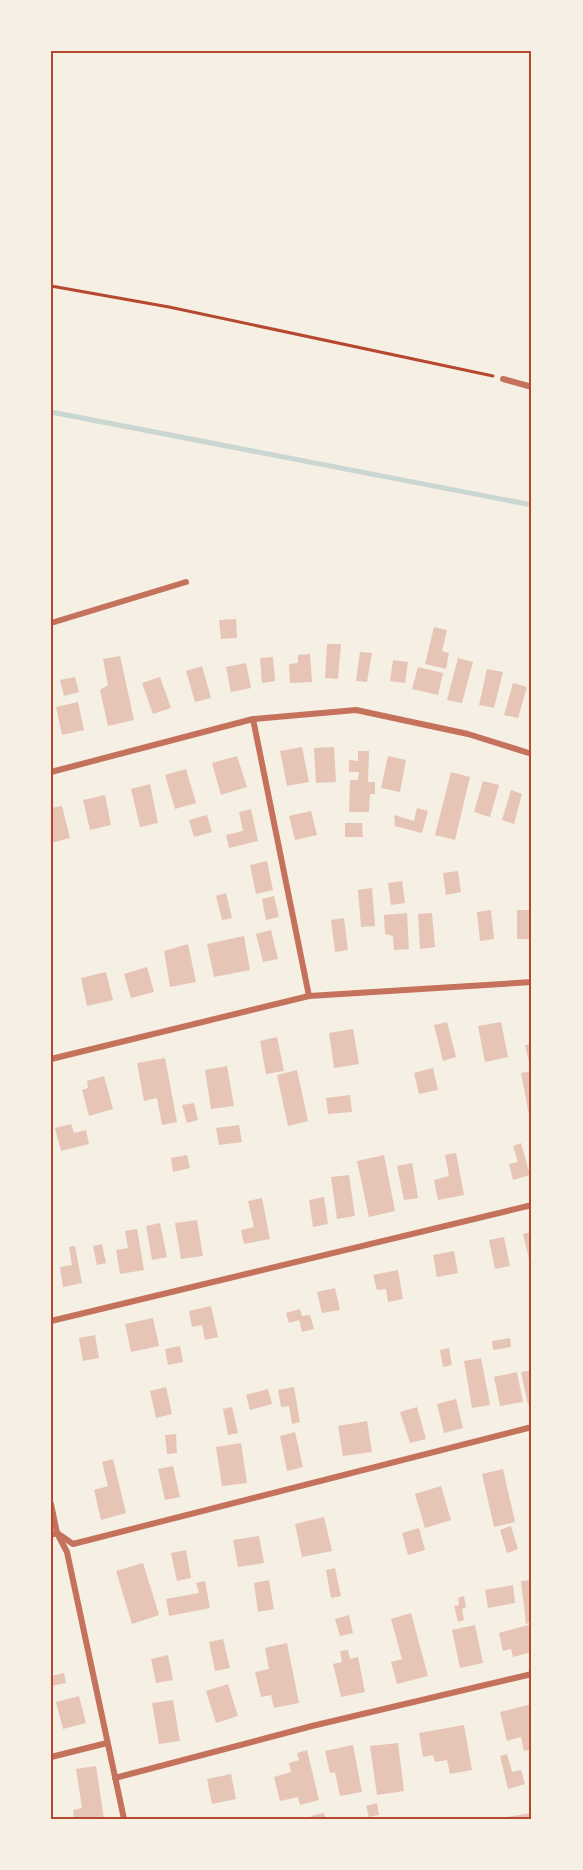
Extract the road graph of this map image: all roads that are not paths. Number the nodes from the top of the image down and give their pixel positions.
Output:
1 (503, 379) road end
2 (532, 387) edge
3 (186, 582) dead end
4 (51, 623) edge
5 (253, 719) junction
6 (532, 754) edge
7 (51, 772) edge
8 (532, 982) edge
9 (309, 996) junction
10 (51, 1059) edge
11 (532, 1205) edge
12 (51, 1321) edge
13 (532, 1427) edge
14 (51, 1504) edge
15 (54, 1534) edge
16 (532, 1674) edge
17 (107, 1743) junction
18 (51, 1757) edge
19 (115, 1778) junction
20 (124, 1819) edge

1 - 2 street
3 - 4 street
5 - 6 street
5 - 7 street
5 - 9 street
8 - 9 street
9 - 10 street
11 - 12 street
13 - 15 street
14 - 15 street
15 - 17 street
16 - 19 street
17 - 18 street
17 - 19 street
19 - 20 street

